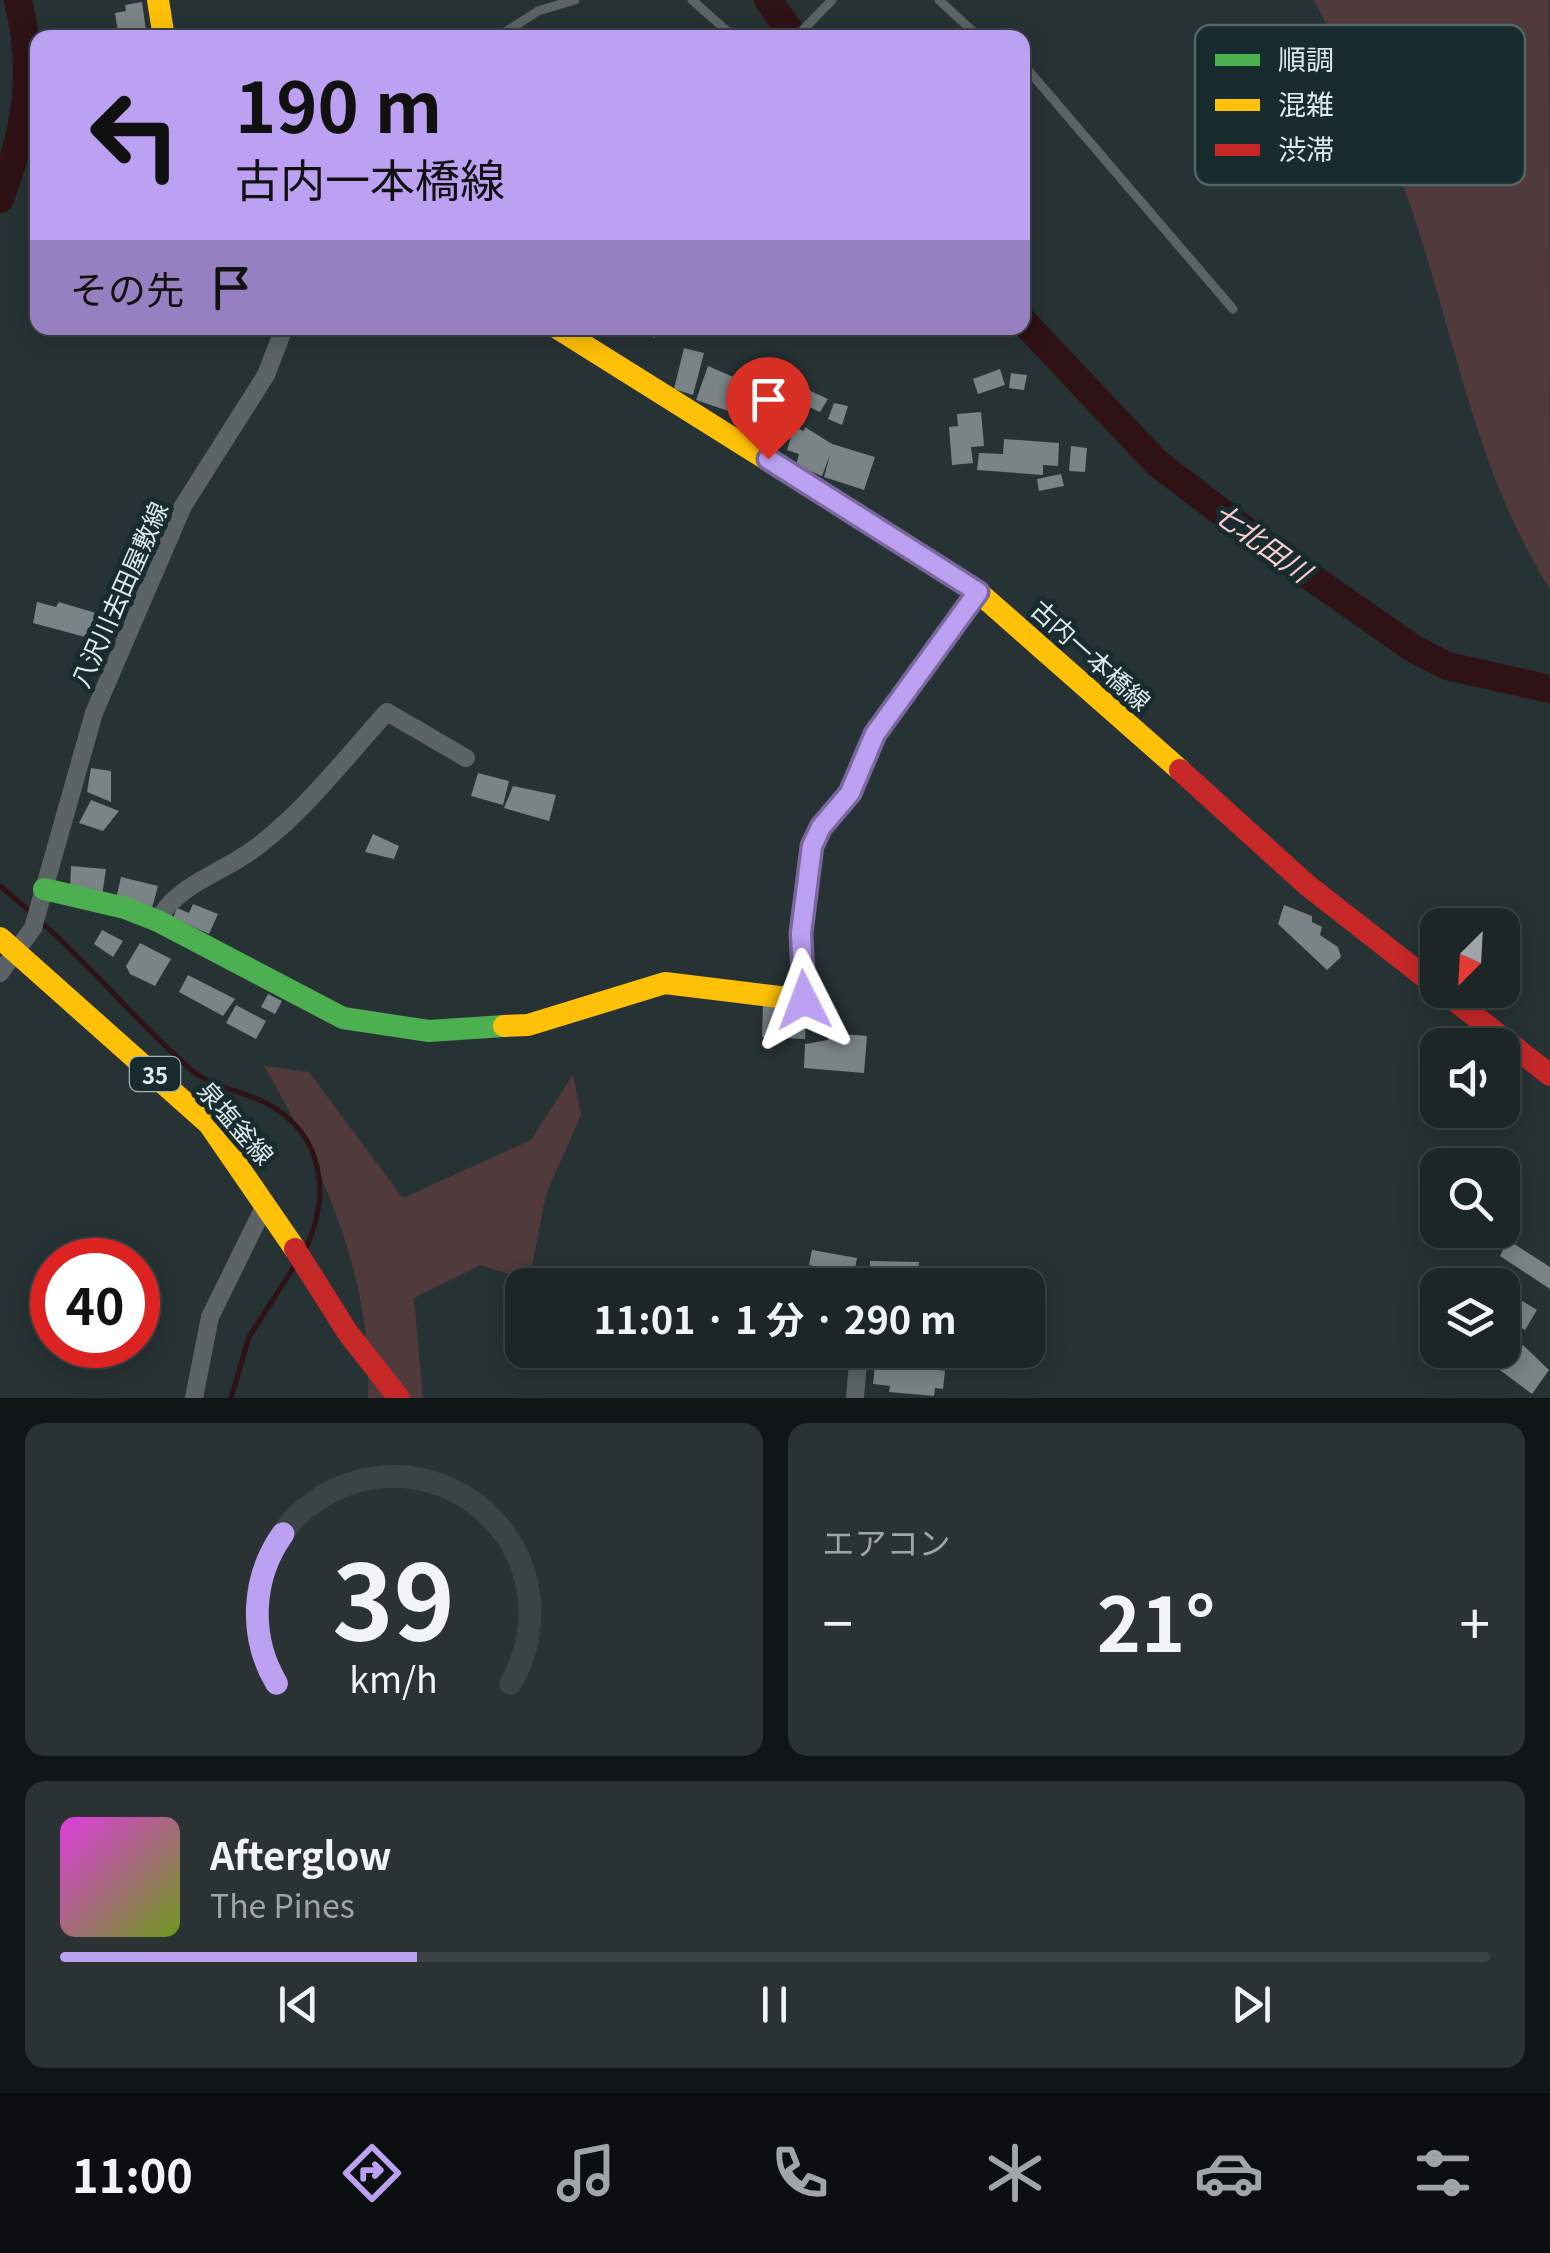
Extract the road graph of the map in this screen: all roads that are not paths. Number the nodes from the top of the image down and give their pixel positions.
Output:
1 (158, 0) edge
2 (575, 0) edge
3 (692, 0) edge
4 (832, 0) edge
5 (939, 0) edge
6 (163, 30) edge
7 (508, 30) edge
8 (726, 30) edge
9 (803, 30) edge
10 (971, 30) edge
11 (1030, 71) edge
12 (1234, 309) dead end
13 (281, 335) edge
14 (567, 335) edge
15 (978, 592) junction
16 (466, 758) dead end
17 (43, 894) junction
18 (158, 921) junction
19 (15, 943) edge
20 (0, 973) edge
21 (1550, 1075) edge
22 (266, 1202) junction
23 (858, 1368) edge
24 (194, 1398) edge
25 (400, 1398) edge
26 (855, 1398) edge

1 - 6 street
2 - 7 lane
3 - 8 lane
4 - 9 lane
5 - 10 lane
11 - 12 lane
13 - 17 street, 八沢川去田屋敷線
14 - 15 street, 古内一本橋線
15 - 18 street
15 - 21 street, 古内一本橋線
16 - 18 street
17 - 18 street
17 - 19 street, 八沢川去田屋敷線
19 - 20 street, 八沢川去田屋敷線
19 - 22 street, 泉塩釜線 / 35
22 - 24 street
22 - 25 street, 泉塩釜線 / 35
23 - 26 street

